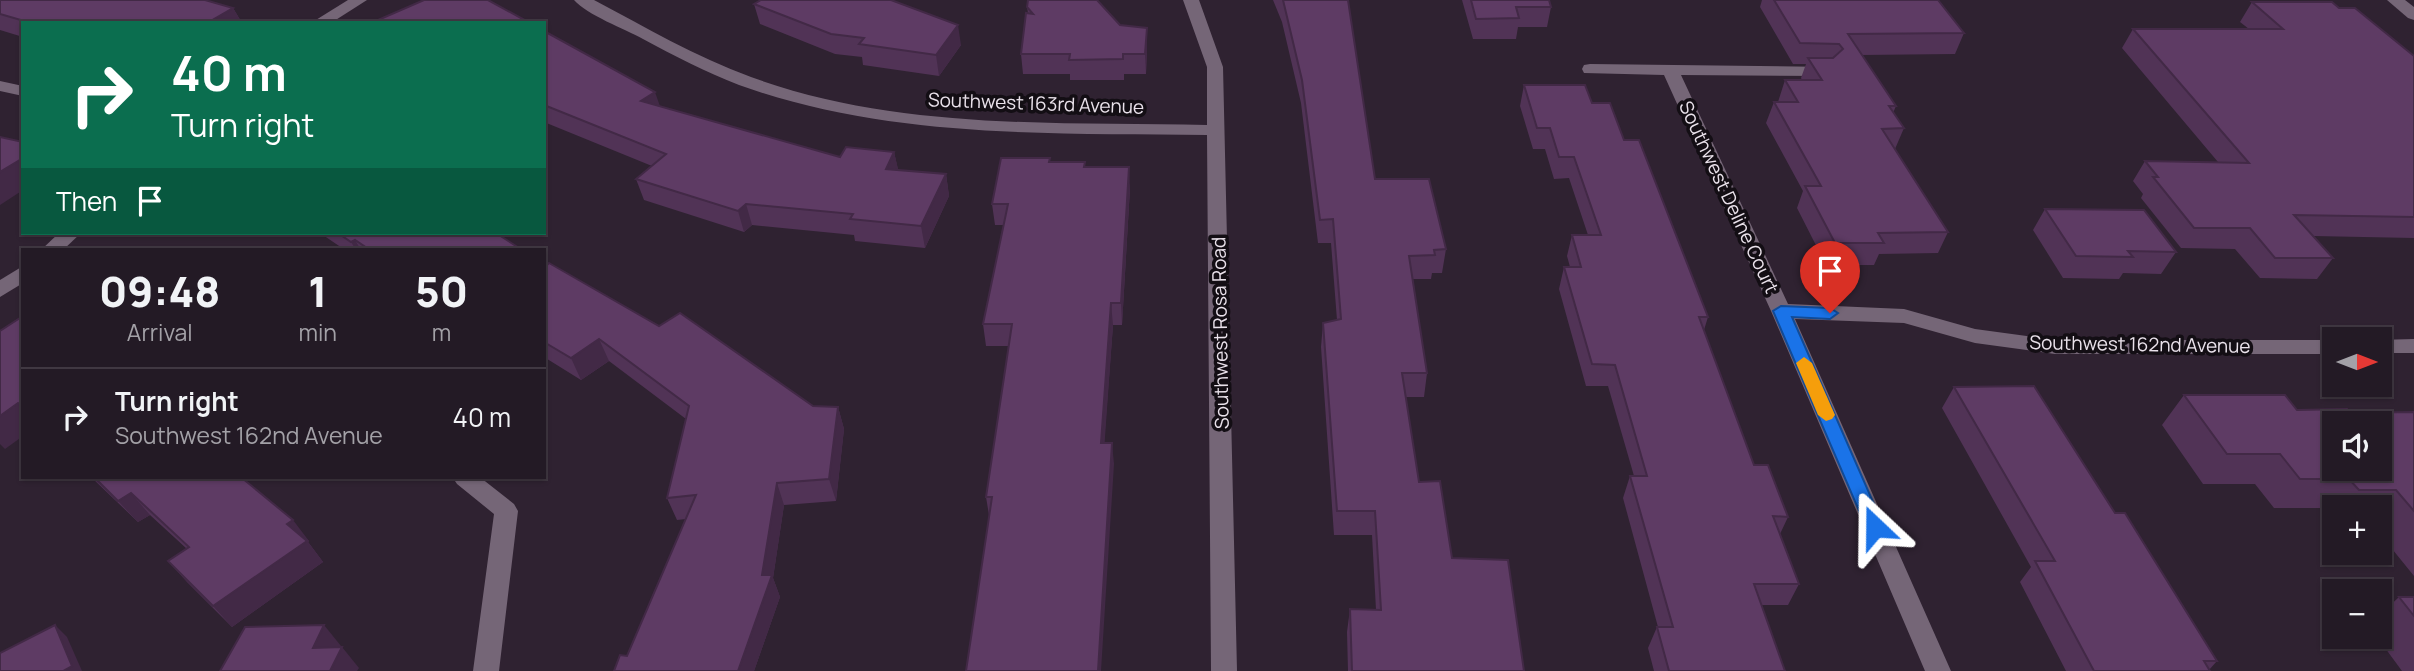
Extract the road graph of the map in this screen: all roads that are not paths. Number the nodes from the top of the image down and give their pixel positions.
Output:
1 (359, 0) edge
2 (582, 0) edge
3 (1191, 0) edge
4 (2395, 1) edge
5 (2414, 1) edge
6 (2414, 15) edge
7 (322, 21) edge
8 (1590, 69) dead end
9 (1670, 70) junction
10 (1825, 71) edge
11 (0, 86) edge
12 (21, 91) edge
13 (1218, 130) junction
14 (21, 274) edge
15 (0, 290) edge
16 (1781, 311) junction
17 (2322, 346) edge
18 (2392, 346) edge
19 (2414, 346) edge
20 (466, 479) edge
21 (485, 671) edge
22 (1224, 671) edge
23 (1938, 671) edge

1 - 7 street
2 - 13 street, Southwest 163rd Avenue
3 - 13 street, Southwest Rosa Road
4 - 5 street
4 - 6 street
8 - 9 street, Southwest Deline Court
9 - 10 street, Southwest Deline Court
9 - 16 street, Southwest Deline Court
11 - 12 street
13 - 22 street, Southwest Rosa Road
14 - 15 street
16 - 17 street, Southwest 162nd Avenue
16 - 23 street, Southwest Deline Court
18 - 19 street
20 - 21 street

